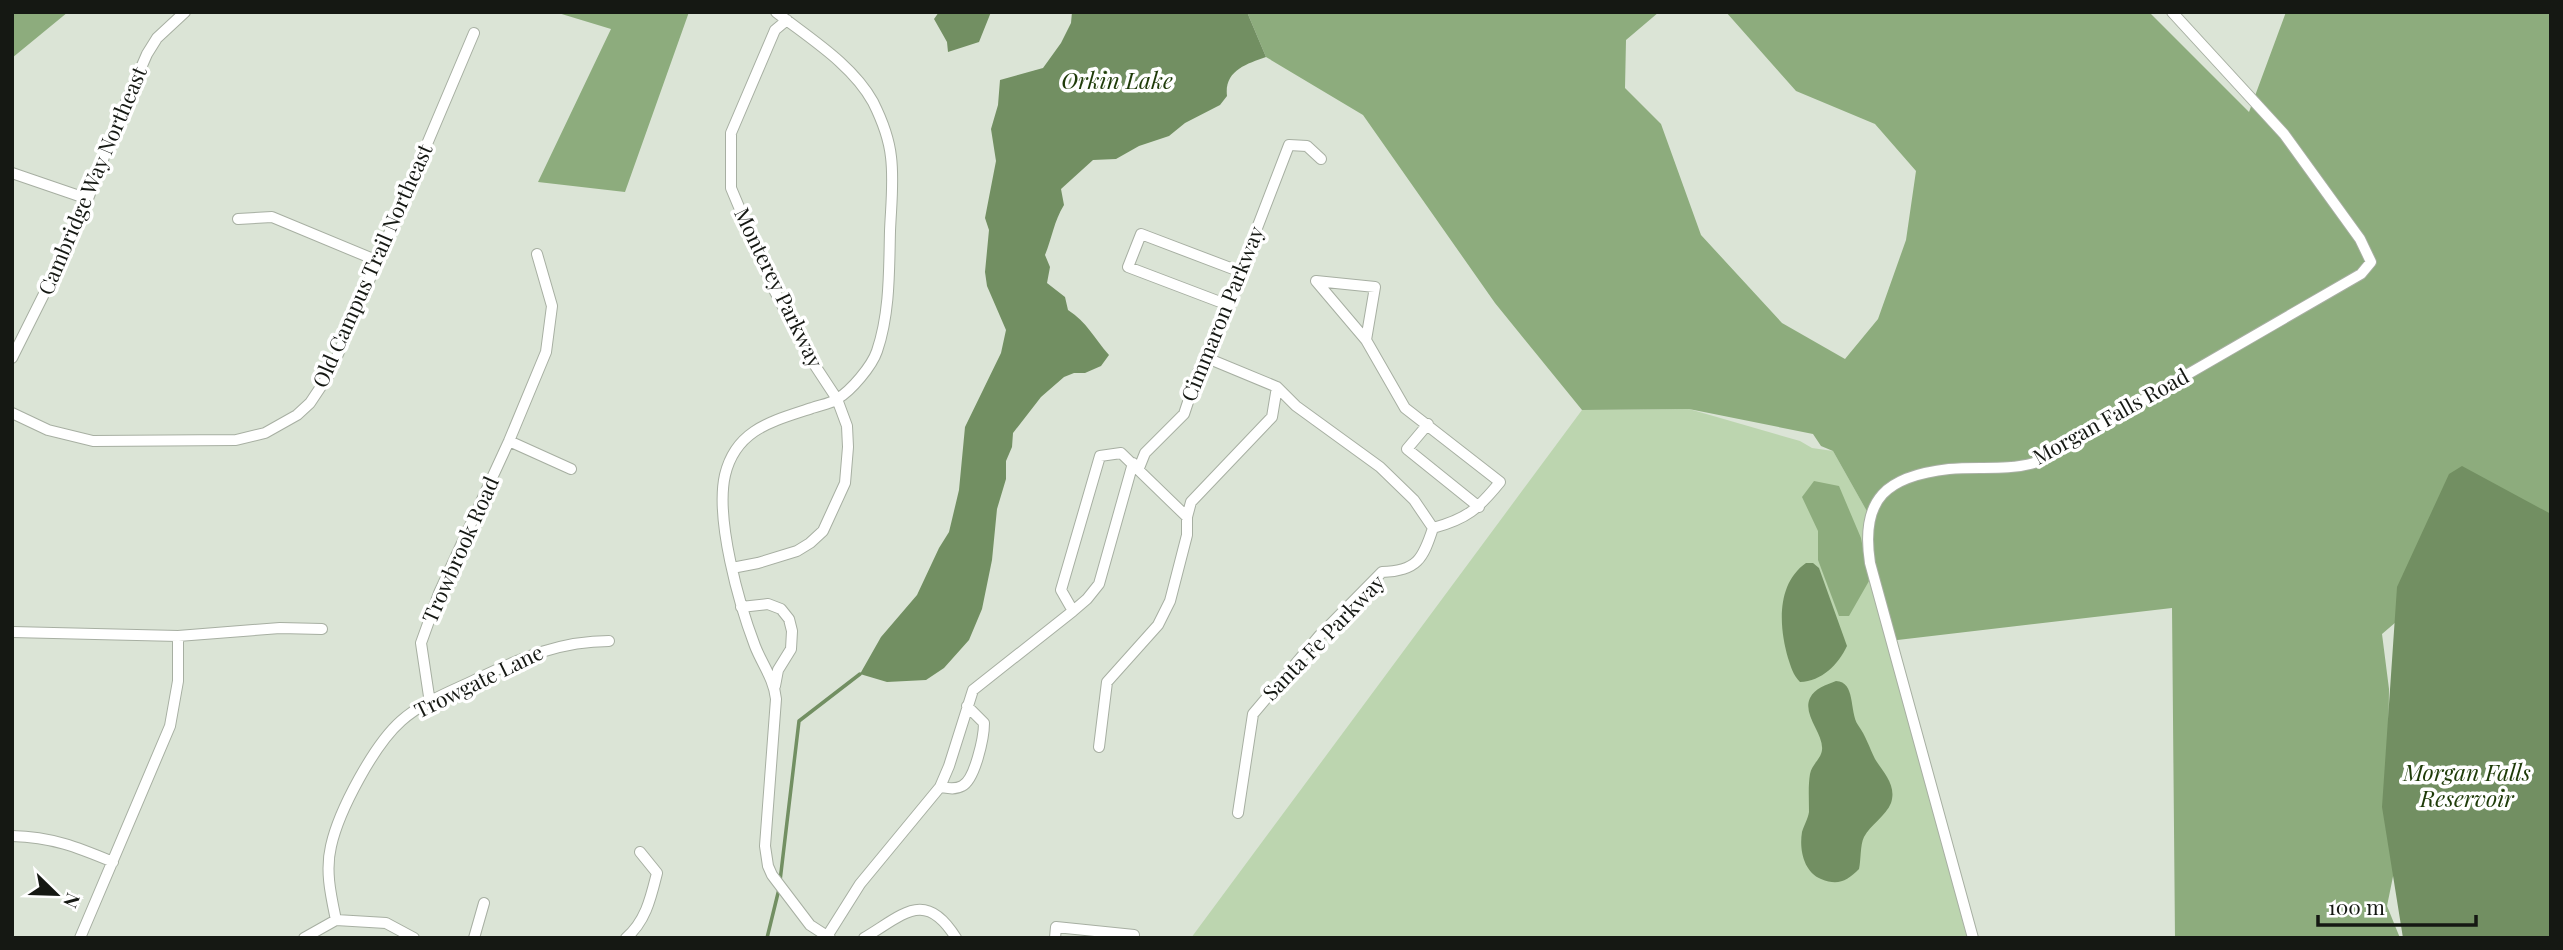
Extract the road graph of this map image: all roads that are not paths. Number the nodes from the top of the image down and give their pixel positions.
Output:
1 (185, 12) edge
2 (776, 12) edge
3 (2172, 12) edge
4 (787, 20) junction
5 (474, 33) dead end
6 (1321, 159) dead end
7 (12, 173) edge
8 (88, 200) junction
9 (238, 219) dead end
10 (537, 254) dead end
11 (378, 261) junction
12 (1241, 272) junction
13 (1228, 305) junction
14 (1366, 340) junction
15 (12, 358) edge
16 (1208, 359) junction
17 (1277, 387) junction
18 (837, 399) junction
19 (12, 413) edge
20 (1427, 424) junction
21 (509, 441) junction
22 (1136, 466) junction
23 (571, 469) dead end
24 (1479, 507) junction
25 (1187, 517) junction
26 (1433, 528) junction
27 (732, 568) junction
28 (741, 607) junction
29 (1073, 611) junction
30 (322, 629) dead end
31 (12, 632) edge
32 (178, 636) junction
33 (609, 641) dead end
34 (775, 686) junction
35 (430, 703) junction
36 (967, 706) junction
37 (1099, 747) dead end
38 (940, 787) junction
39 (1238, 813) dead end
40 (12, 835) edge
41 (640, 852) dead end
42 (113, 862) junction
43 (484, 903) dead end
44 (336, 920) junction
45 (828, 937) edge
46 (80, 938) edge
47 (304, 938) edge
48 (414, 938) edge
49 (474, 938) edge
50 (626, 938) edge
51 (864, 938) edge
52 (956, 938) edge
53 (1055, 938) edge
54 (1131, 938) edge
55 (1973, 938) edge

1 - 8 street, Cambridge Way Northeast
2 - 4 street
3 - 55 street, Morgan Falls Road
4 - 18 street, Monterey Parkway
4 - 18 street
5 - 11 street, Old Campus Trail Northeast
6 - 12 street, Cimmaron Parkway
7 - 8 street
8 - 15 street, Cambridge Way Northeast
9 - 11 street
10 - 21 street, Trowbrook Road
11 - 19 street, Old Campus Trail Northeast
12 - 13 street, Cimmaron Parkway
12 - 13 street
13 - 16 street, Cimmaron Parkway
14 - 14 street
14 - 20 street
16 - 17 street
16 - 22 street, Cimmaron Parkway
17 - 25 street
17 - 26 street
18 - 27 street
18 - 27 street, Monterey Parkway
20 - 24 street
20 - 24 street
21 - 23 street
21 - 35 street, Trowbrook Road
22 - 25 street
22 - 29 street, Cimmaron Parkway
22 - 29 street
24 - 26 street
25 - 37 street
26 - 39 street, Santa Fe Parkway
27 - 28 street
28 - 34 street
28 - 34 street
29 - 36 street
30 - 32 street
31 - 32 street
32 - 42 street
33 - 35 street, Trowgate Lane
34 - 45 street
35 - 44 street, Trowgate Lane
36 - 38 street
36 - 38 street
38 - 45 street
40 - 42 street
41 - 50 street
42 - 46 street
43 - 49 street
44 - 47 street
44 - 48 street
51 - 52 street
53 - 54 street

